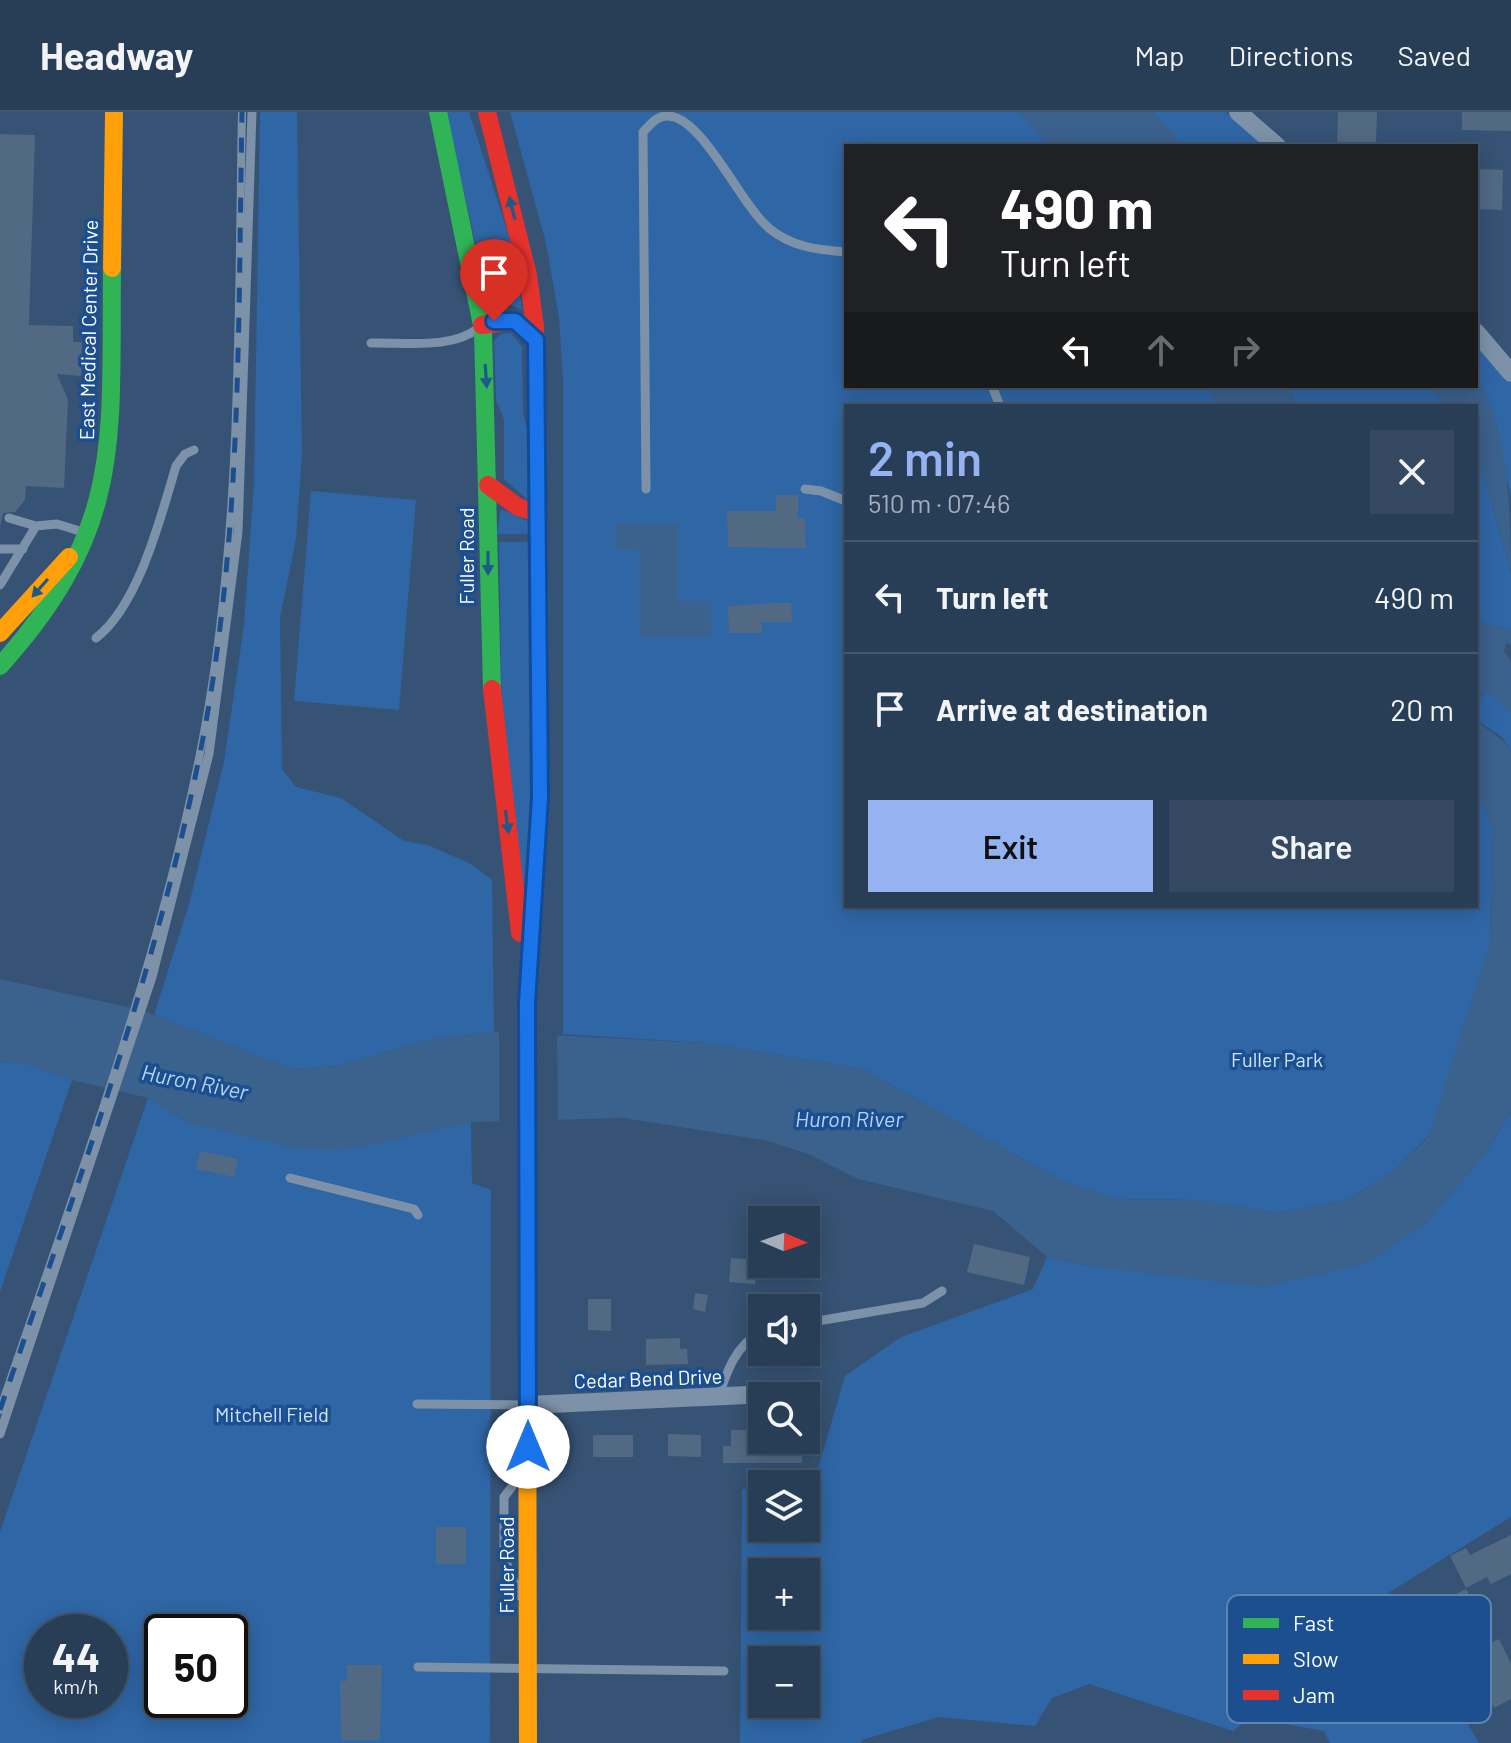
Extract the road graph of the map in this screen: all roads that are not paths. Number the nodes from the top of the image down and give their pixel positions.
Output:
1 (114, 112) edge
2 (252, 112) edge
3 (438, 112) edge
4 (487, 112) edge
5 (1238, 112) edge
6 (1275, 144) edge
7 (844, 252) edge
8 (482, 325) junction
9 (1478, 334) edge
10 (536, 340) junction
11 (371, 343) dead end
12 (1511, 373) edge
13 (194, 450) dead end
14 (488, 485) junction
15 (646, 489) dead end
16 (805, 489) dead end
17 (844, 500) edge
18 (538, 513) junction
19 (9, 518) dead end
20 (36, 526) junction
21 (85, 539) junction
22 (0, 549) edge
23 (23, 549) junction
24 (0, 585) edge
25 (0, 633) edge
26 (96, 638) dead end
27 (0, 666) edge
28 (527, 1003) junction
29 (290, 1178) dead end
30 (418, 1215) dead end
31 (942, 1291) dead end
32 (820, 1321) edge
33 (748, 1338) edge
34 (748, 1396) edge
35 (718, 1398) junction
36 (417, 1404) dead end
37 (528, 1405) junction
38 (0, 1434) edge
39 (418, 1667) dead end
40 (528, 1669) junction
41 (724, 1671) dead end
42 (528, 1743) edge

1 - 21 main road, East Medical Center Drive
2 - 38 lane
3 - 8 main road, Fuller Road
10 -> 4 main road, Fuller Road
5 - 6 street
7 - 15 lane
8 - 10 main road
8 - 11 lane
8 -> 14 main road, Fuller Road
9 - 12 street
10 - 18 main road, Fuller Road
13 - 26 lane
14 - 18 main road
14 -> 28 main road, Fuller Road
16 - 17 lane
18 - 28 main road, Fuller Road
19 - 20 lane
20 - 21 lane
20 - 23 lane
21 -> 25 main road, East Medical Center Drive
21 - 27 main road, East Medical Center Drive
22 - 23 lane
23 - 24 lane
28 - 37 main road, Fuller Road
29 - 30 lane
31 - 32 lane
33 - 35 lane
34 - 35 street, Cedar Bend Drive
35 - 37 street, Cedar Bend Drive
36 - 37 lane
37 - 40 main road, Fuller Road
39 - 40 lane
40 - 41 lane
40 - 42 main road, Fuller Road

